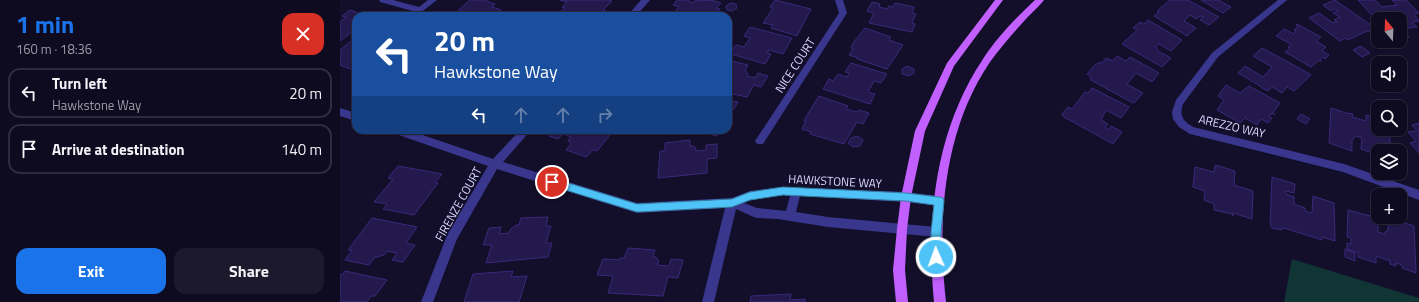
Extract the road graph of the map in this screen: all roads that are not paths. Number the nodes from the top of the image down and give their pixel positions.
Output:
1 (383, 0) edge
2 (433, 0) edge
3 (646, 0) edge
4 (839, 0) edge
5 (999, 0) edge
6 (1040, 0) edge
7 (1283, 0) edge
8 (635, 12) edge
9 (340, 112) edge
10 (352, 116) edge
11 (408, 134) edge
12 (522, 134) edge
13 (760, 141) dead end
14 (495, 164) junction
15 (796, 192) junction
16 (1419, 195) edge
17 (906, 197) junction
18 (939, 201) junction
19 (732, 203) junction
20 (790, 215) junction
21 (902, 229) junction
22 (936, 232) junction
23 (427, 302) edge
24 (708, 302) edge
25 (902, 302) edge
26 (940, 302) edge

1 - 2 street
3 - 8 street
4 - 13 street, NICE COURT
5 - 17 main road
6 - 18 main road
7 - 16 street, AREZZO WAY
9 - 10 street
11 - 14 street, HAWKSTONE WAY
12 - 14 street, FIRENZE COURT
14 - 19 street, HAWKSTONE WAY
14 - 23 street, FIRENZE COURT
15 - 17 street, HAWKSTONE WAY
15 - 19 street, HAWKSTONE WAY
15 - 20 street
17 - 18 street, HAWKSTONE WAY
17 - 21 main road
18 - 22 main road
19 - 20 street, HAWKSTONE WAY
19 - 24 street
20 - 21 street, HAWKSTONE WAY
21 - 22 street, HAWKSTONE WAY
21 - 25 main road
22 - 26 main road

